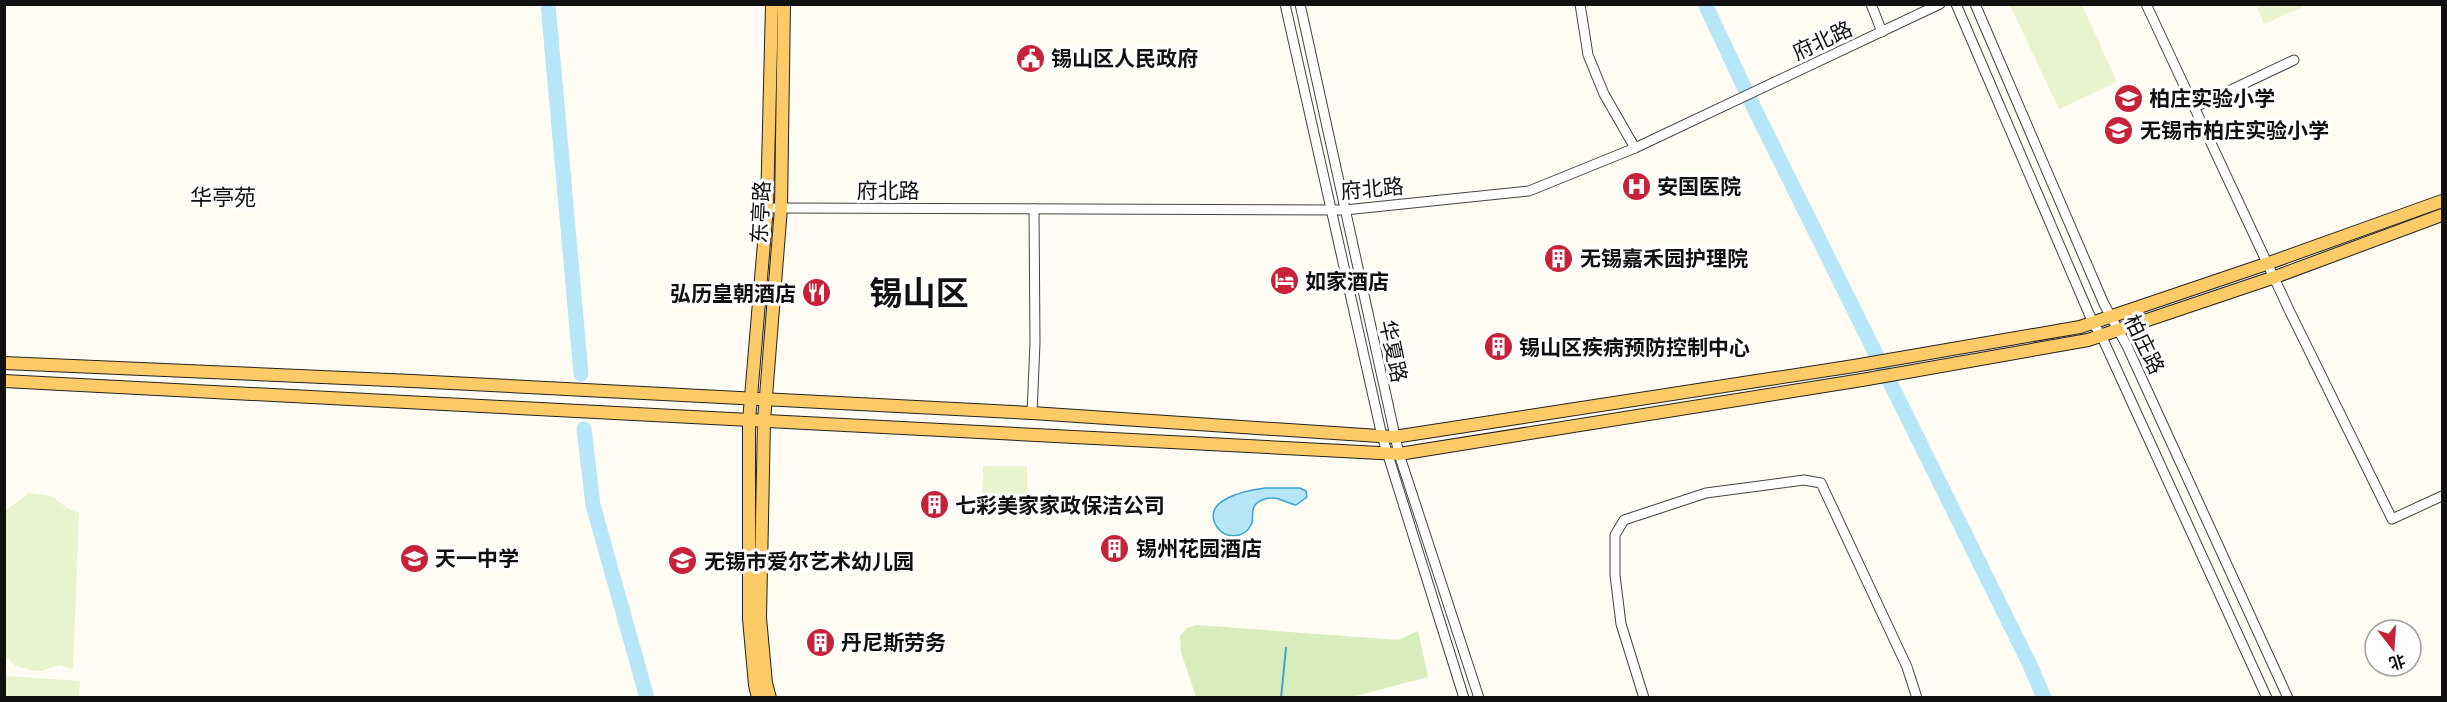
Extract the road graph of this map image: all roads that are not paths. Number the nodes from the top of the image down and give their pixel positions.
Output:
1 (772, 4) edge
2 (784, 4) edge
3 (1285, 4) edge
4 (1300, 4) edge
5 (1580, 4) edge
6 (1871, 4) edge
7 (1940, 4) edge
8 (1956, 4) edge
9 (1976, 4) edge
10 (2146, 4) edge
11 (1882, 32) junction
12 (2294, 60) dead end
13 (2195, 107) junction
14 (1635, 148) junction
15 (2442, 201) edge
16 (766, 207) junction
17 (781, 208) junction
18 (1034, 209) junction
19 (1330, 210) junction
20 (1345, 210) junction
21 (2442, 215) edge
22 (2269, 263) junction
23 (2275, 277) junction
24 (2112, 317) junction
25 (2093, 323) junction
26 (2119, 330) junction
27 (2101, 335) junction
28 (4, 363) edge
29 (4, 381) edge
30 (751, 400) junction
31 (766, 400) junction
32 (1032, 413) junction
33 (749, 421) junction
34 (764, 421) junction
35 (1388, 437) junction
36 (1393, 454) junction
37 (2442, 496) edge
38 (1916, 697) edge
39 (758, 698) edge
40 (770, 698) edge
41 (1464, 698) edge
42 (1479, 698) edge
43 (1644, 698) edge
44 (2267, 698) edge
45 (2288, 698) edge

1 - 16 main road, 东亭路
2 - 17 main road, 东亭路
3 - 19 street, 华夏路
4 - 20 street, 华夏路
5 - 14 street
6 - 11 street
7 - 11 street, 府北路
8 - 25 street, 柏庄路
9 - 24 street, 柏庄路
10 - 13 street
11 - 14 street, 府北路
12 - 13 street
13 - 22 street
14 - 20 street, 府北路
15 - 22 main road
16 - 17 street, 府北路
16 - 30 main road, 东亭路
17 - 18 street, 府北路
17 - 31 main road, 东亭路
18 - 19 street, 府北路
18 - 32 street
19 - 20 street, 府北路
19 - 35 street, 华夏路
20 - 35 street, 华夏路
21 - 23 main road
22 - 23 street
22 - 24 main road
23 - 26 main road
23 - 37 street
24 - 25 main road
24 - 26 street, 柏庄路
25 - 27 street, 柏庄路
25 - 35 main road
26 - 27 main road
26 - 45 street, 柏庄路
27 - 36 main road
27 - 44 street, 柏庄路
28 - 30 main road
29 - 33 main road
30 - 31 main road
30 - 33 main road, 东亭路
31 - 32 main road
31 - 34 main road, 东亭路
32 - 35 main road
33 - 34 main road
33 - 39 main road, 东亭路
34 - 36 main road
34 - 40 main road, 东亭路
35 - 36 street, 华夏路
36 - 41 street, 华夏路
36 - 42 street, 华夏路
38 - 43 street

